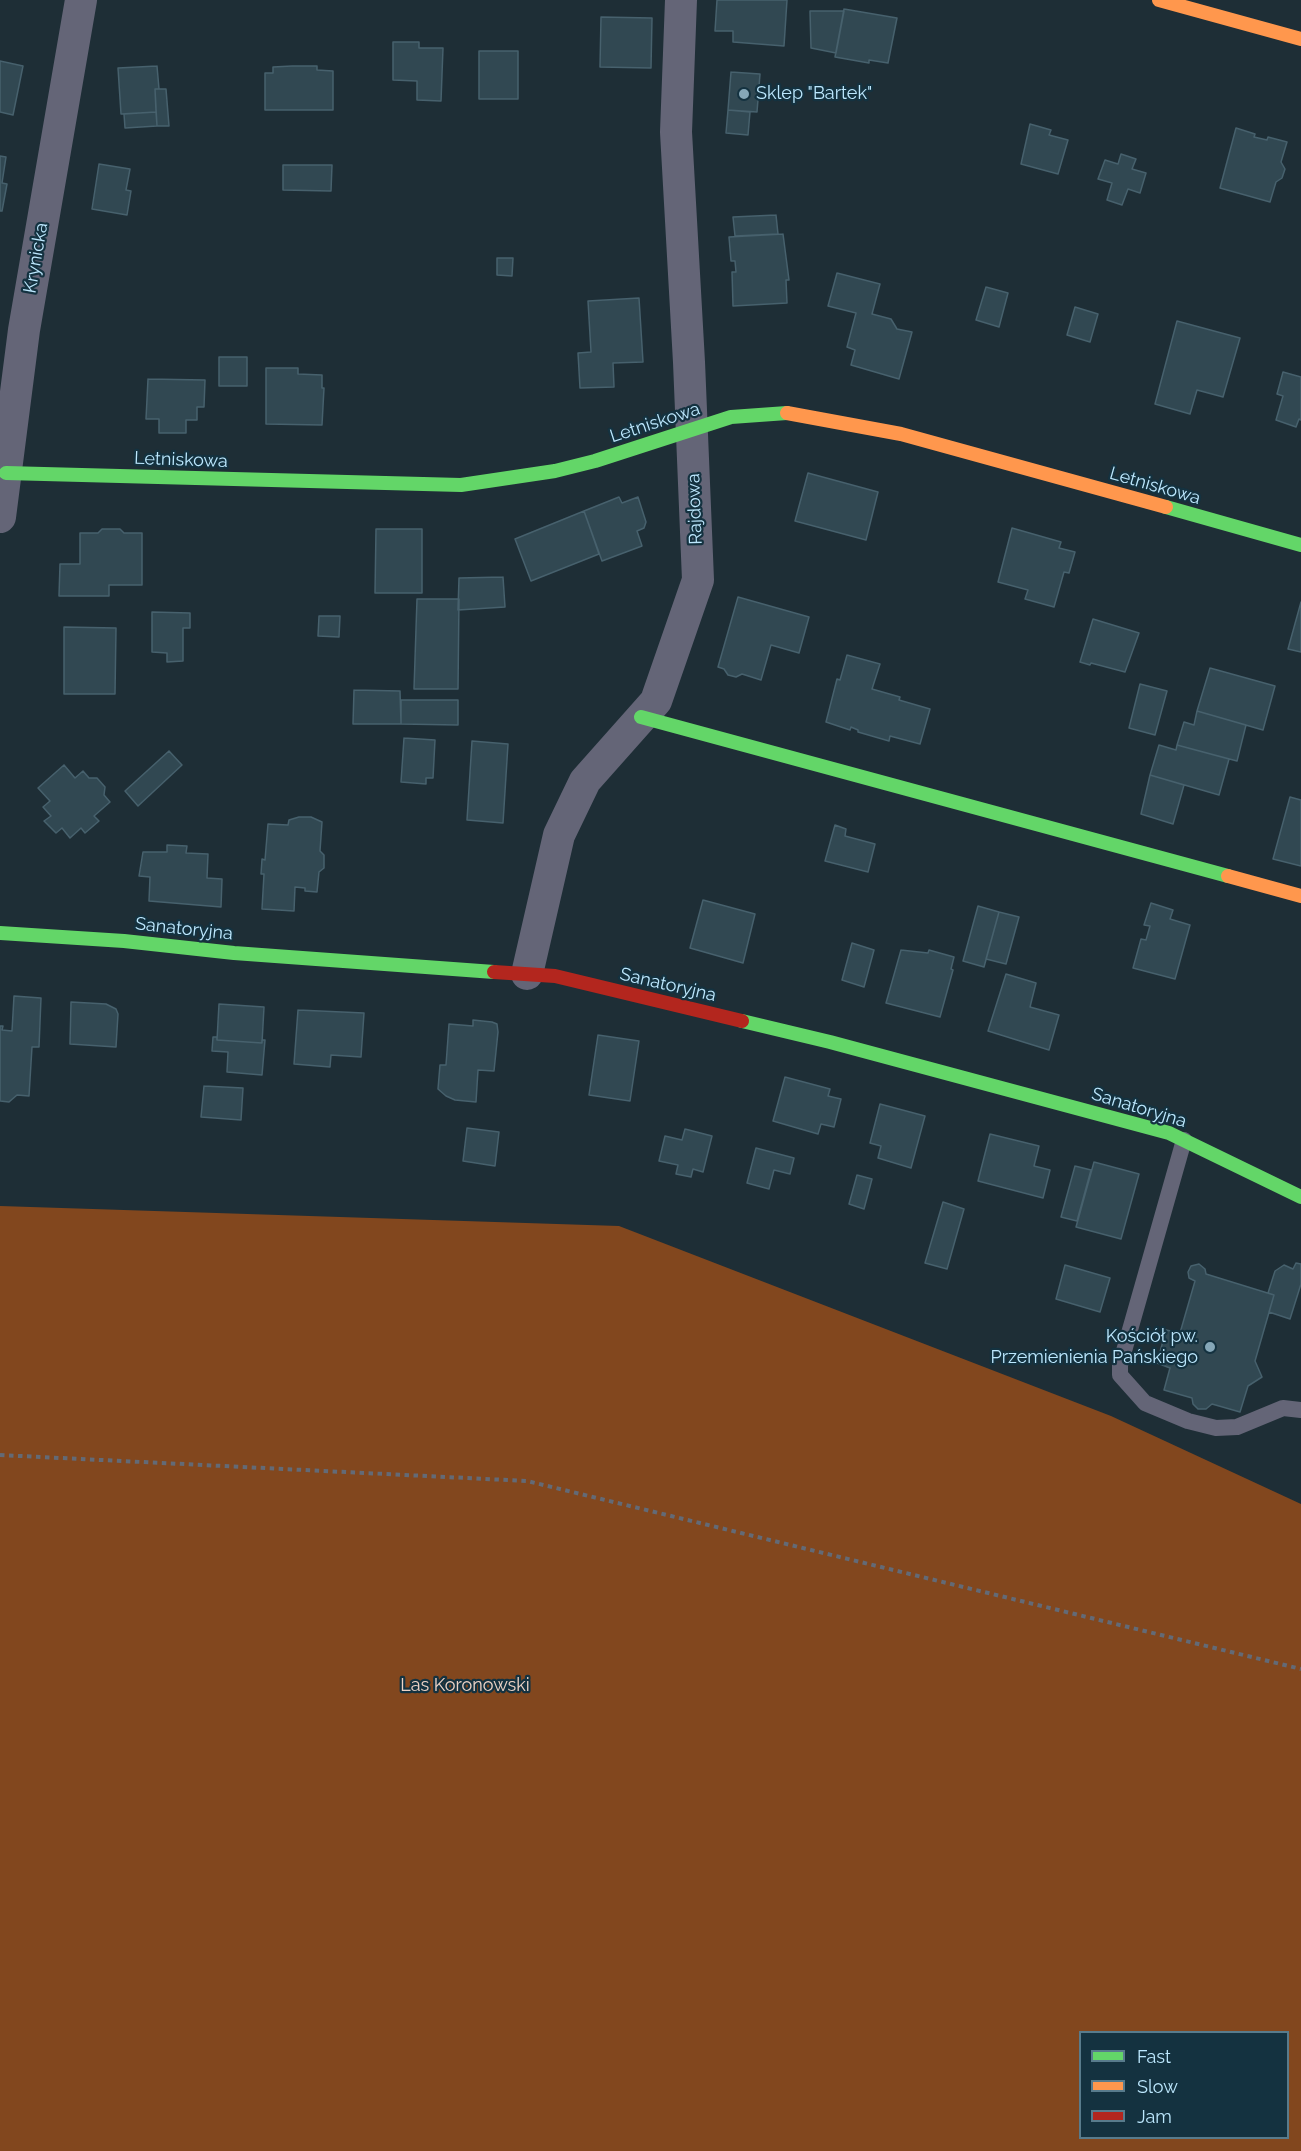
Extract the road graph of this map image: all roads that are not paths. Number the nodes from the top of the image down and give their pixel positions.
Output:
1 (81, 0) edge
2 (681, 0) edge
3 (1159, 0) edge
4 (1301, 39) edge
5 (693, 430) junction
6 (6, 472) junction
7 (0, 517) edge
8 (1301, 545) edge
9 (641, 717) junction
10 (1301, 896) edge
11 (0, 933) edge
12 (527, 974) junction
13 (1184, 1140) junction
14 (1301, 1197) edge
15 (1301, 1410) edge

1 - 6 street, Krynicka
2 - 5 street, Rajdowa
3 - 4 street
5 - 6 street, Letniskowa
5 - 8 street, Letniskowa
5 - 9 street, Rajdowa
6 - 7 street, Krynicka
9 - 10 street
9 - 12 street, Rajdowa
11 - 12 street, Sanatoryjna
12 - 13 street, Sanatoryjna
13 - 14 street, Sanatoryjna
13 - 15 lane

